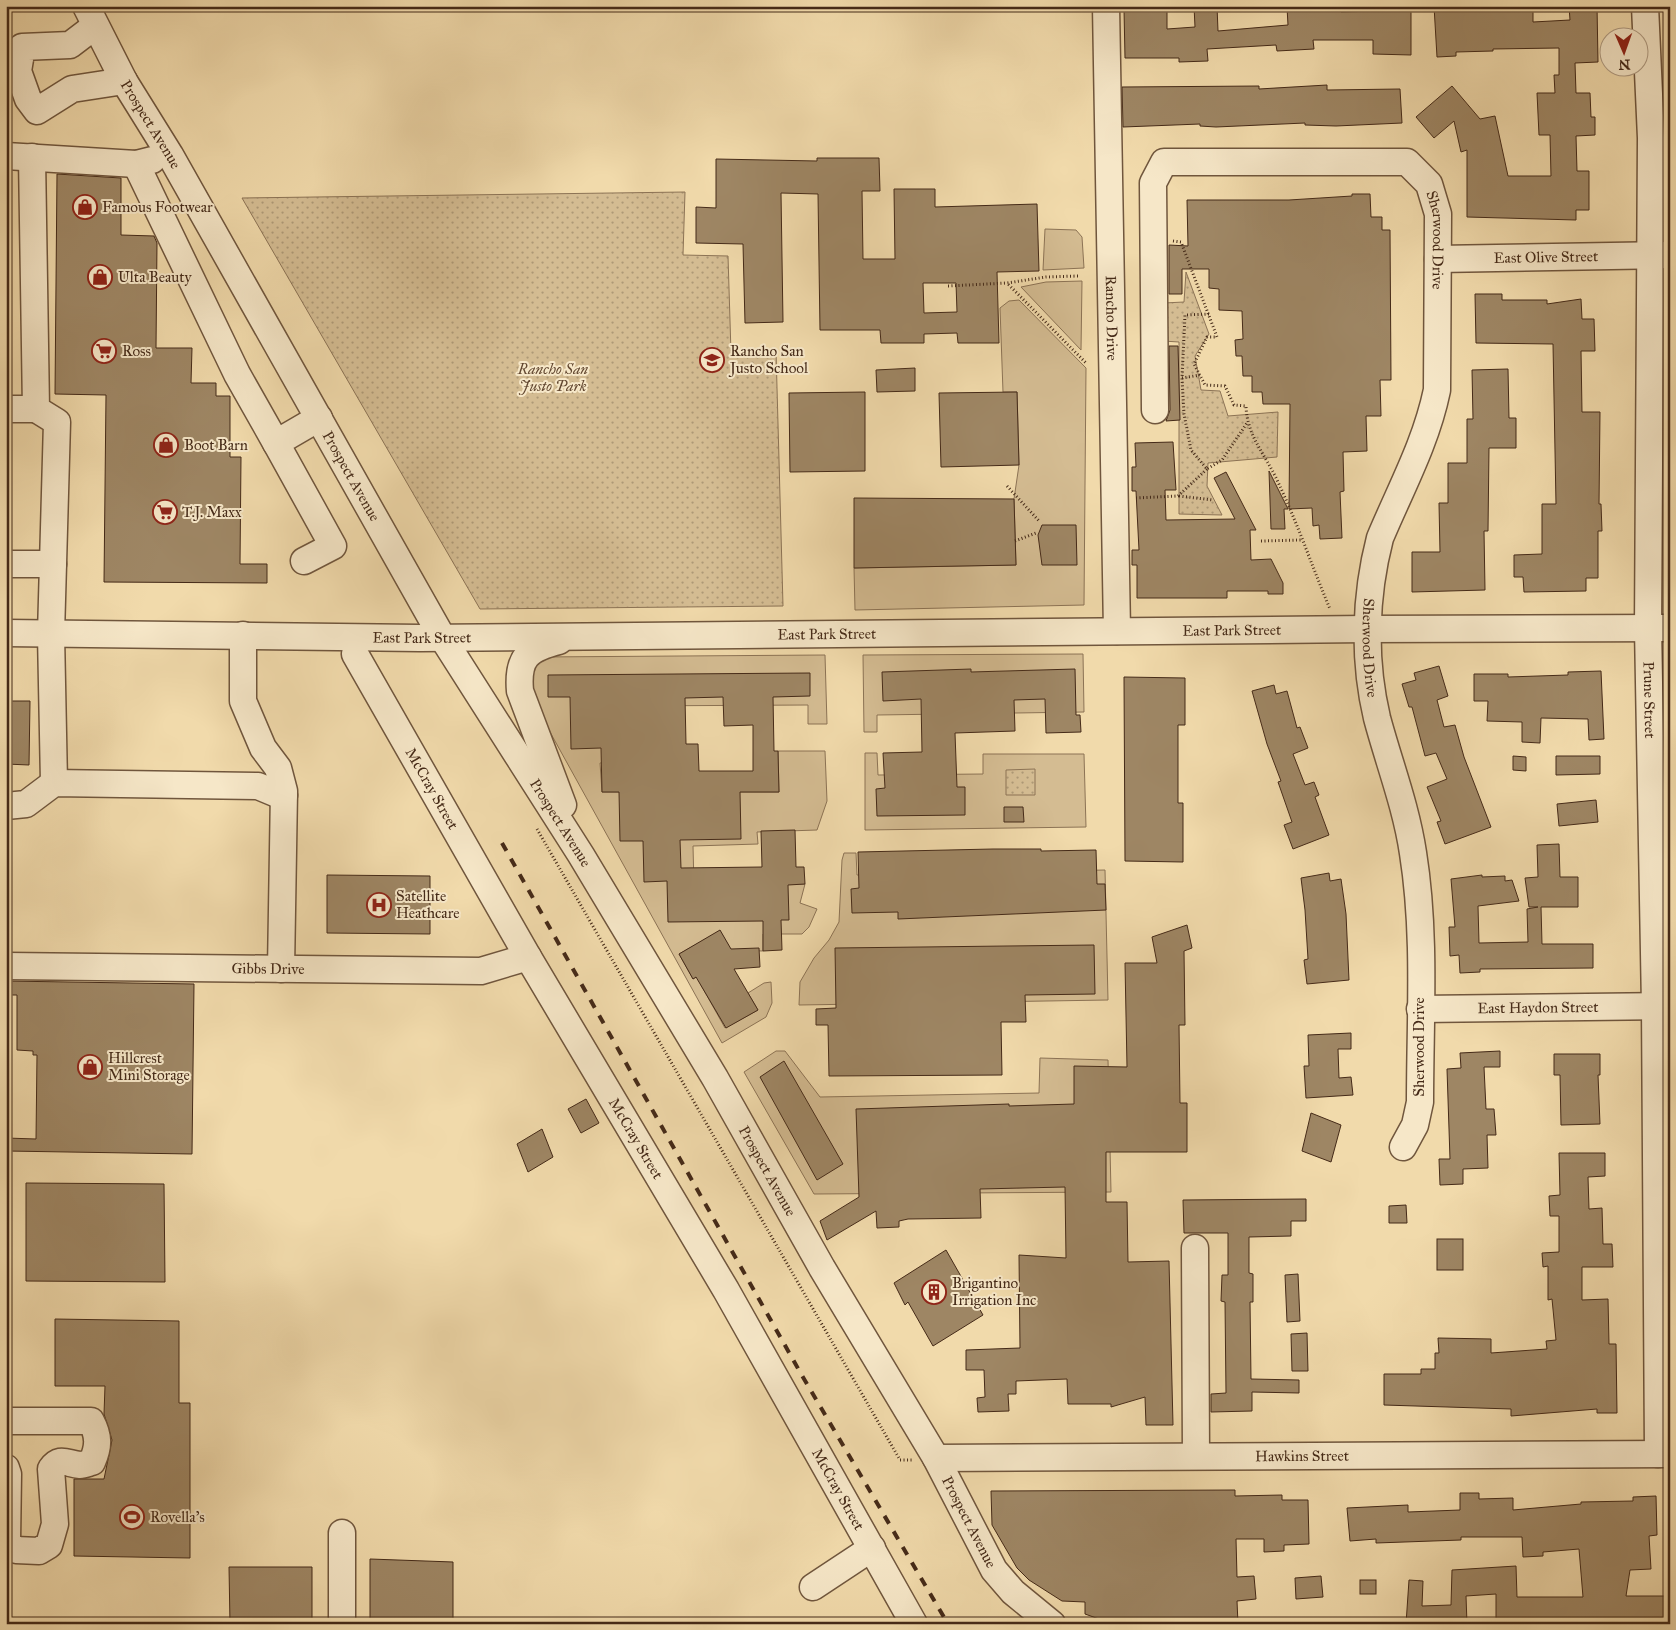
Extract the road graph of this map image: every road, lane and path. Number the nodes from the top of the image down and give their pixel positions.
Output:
1 (1106, 6) edge
2 (1645, 6) edge
3 (91, 16) edge
4 (124, 81) junction
5 (170, 155) junction
6 (6, 156) edge
7 (32, 157) junction
8 (136, 164) junction
9 (1172, 241) dead end
10 (1661, 255) edge
11 (1438, 259) junction
12 (1078, 276) dead end
13 (1007, 283) junction
14 (948, 286) dead end
15 (1209, 314) junction
16 (1112, 332) junction
17 (1155, 333) junction
18 (1086, 363) dead end
19 (1200, 375) junction
20 (1182, 378) junction
21 (6, 409) edge
22 (36, 409) junction
23 (1155, 410) dead end
24 (319, 418) junction
25 (1247, 423) junction
26 (276, 443) junction
27 (1207, 469) junction
28 (1007, 486) dead end
29 (1178, 496) junction
30 (1115, 500) junction
31 (1213, 500) dead end
32 (1040, 522) dead end
33 (1036, 533) dead end
34 (1301, 540) junction
35 (1015, 541) dead end
36 (1262, 541) dead end
37 (304, 561) dead end
38 (6, 564) edge
39 (53, 564) junction
40 (1331, 612) dead end
41 (1367, 628) junction
42 (1659, 628) edge
43 (1117, 631) junction
44 (6, 633) edge
45 (51, 634) junction
46 (243, 635) junction
47 (581, 636) junction
48 (442, 637) junction
49 (356, 654) dead end
50 (54, 783) junction
51 (284, 795) junction
52 (6, 806) edge
53 (532, 822) dead end
54 (582, 855) junction
55 (528, 957) junction
56 (6, 966) edge
57 (282, 969) junction
58 (1662, 1006) edge
59 (1420, 1009) junction
60 (1403, 1147) dead end
61 (1195, 1248) dead end
62 (6, 1421) edge
63 (1664, 1454) edge
64 (1196, 1456) junction
65 (936, 1458) junction
66 (6, 1468) edge
67 (342, 1533) dead end
68 (872, 1548) junction
69 (813, 1587) dead end
70 (342, 1624) edge
71 (914, 1624) edge
72 (1052, 1624) edge

1 - 16 street, Rancho Drive
2 - 10 street, Prune Street
3 - 4 street, Prospect Avenue
3 - 4 street
4 - 5 street, Prospect Avenue
5 - 8 street
5 - 24 street, Prospect Avenue
6 - 7 street
7 - 8 street
7 - 22 street
8 - 26 street
9 - 15 path
10 - 11 street, East Olive Street
10 - 42 street, Prune Street
11 - 17 street, Sherwood Drive
11 - 41 street, Sherwood Drive
12 - 13 path
13 - 14 path
13 - 18 path
15 - 19 path
15 - 20 path
16 - 17 street
16 - 30 street, Rancho Drive
17 - 23 street
19 - 20 path
19 - 25 path
20 - 27 path
21 - 22 street
22 - 39 street
24 - 26 street
24 - 48 street, Prospect Avenue
25 - 27 path
25 - 34 path
26 - 37 street
27 - 29 path
28 - 32 path
29 - 30 path
29 - 31 path
30 - 43 street, Rancho Drive
33 - 35 path
34 - 36 path
34 - 40 path
38 - 39 street
39 - 45 street
41 - 42 street, East Park Street
41 - 43 street, East Park Street
41 - 59 street, Sherwood Drive
42 - 58 street, Prune Street
43 - 47 street, East Park Street
44 - 45 street, East Park Street
45 - 46 street, East Park Street
45 - 50 street
46 - 48 street, East Park Street
46 - 51 street
47 - 48 street, East Park Street
47 - 54 street
48 - 54 street, Prospect Avenue
49 - 55 street, McCray Street
50 - 51 street
50 - 52 street
51 - 57 street
53 - 65 path
54 - 65 street, Prospect Avenue
55 - 57 street, Gibbs Drive
55 - 68 street, McCray Street
56 - 57 street, Gibbs Drive
58 - 59 street, East Haydon Street
58 - 63 street, Prune Street
59 - 60 street, Sherwood Drive
61 - 64 street
62 - 66 street
63 - 64 street, Hawkins Street
64 - 65 street, Hawkins Street
65 - 72 street, Prospect Avenue
67 - 70 street
68 - 69 street
68 - 71 street, McCray Street

